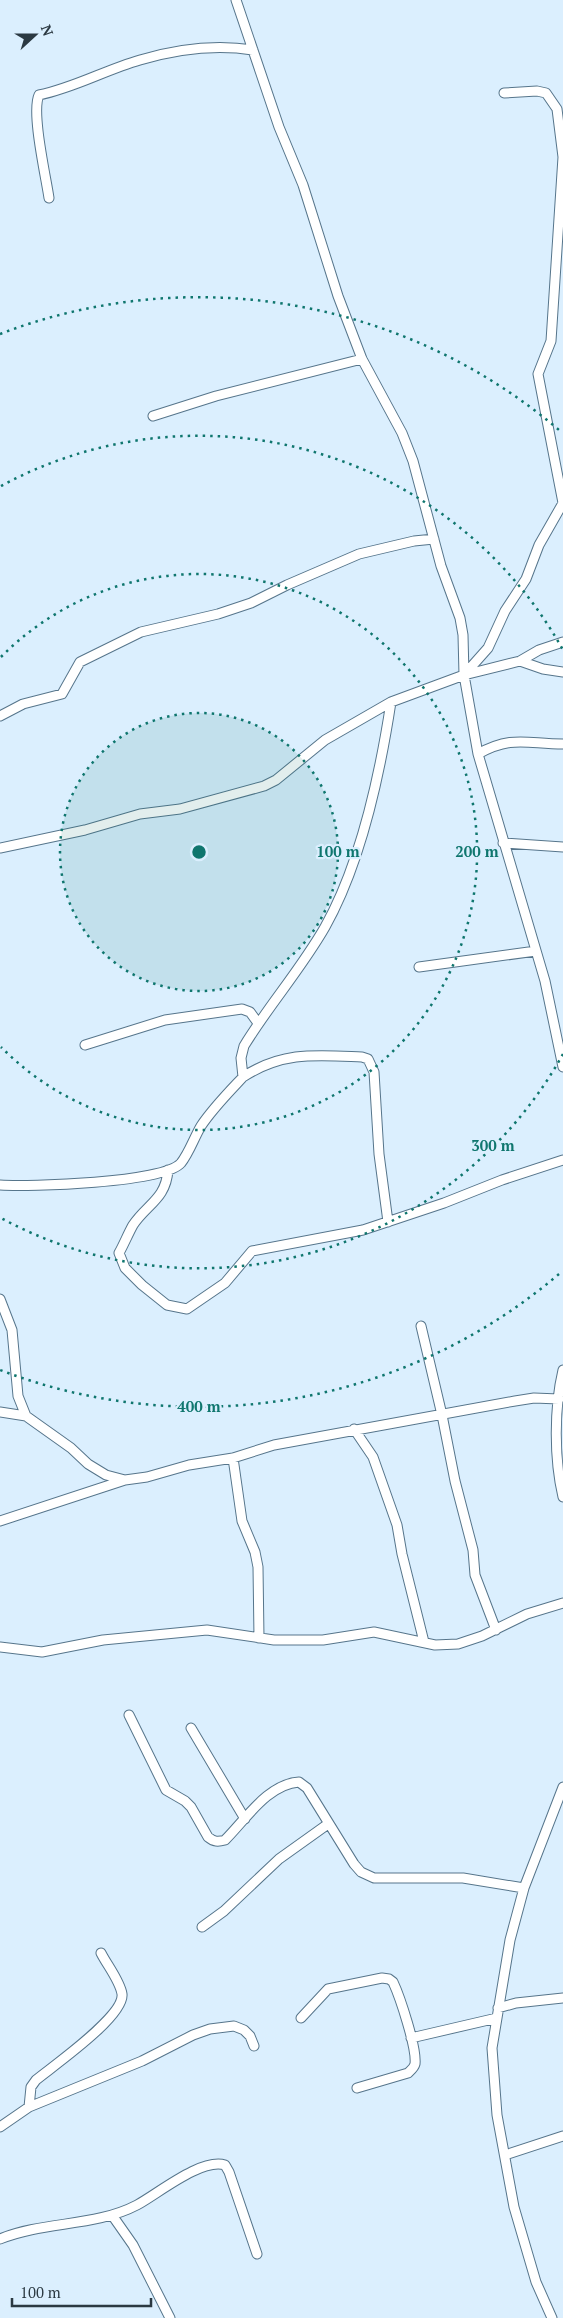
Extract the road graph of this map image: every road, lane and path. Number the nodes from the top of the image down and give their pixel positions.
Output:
1 (236, 0) edge
2 (253, 50) junction
3 (504, 92) dead end
4 (49, 198) dead end
5 (362, 359) junction
6 (153, 416) dead end
7 (563, 503) edge
8 (434, 539) junction
9 (563, 642) edge
10 (520, 661) junction
11 (563, 672) edge
12 (464, 675) junction
13 (392, 702) junction
14 (0, 716) edge
15 (563, 744) edge
16 (478, 754) junction
17 (502, 843) junction
18 (0, 848) edge
19 (563, 848) edge
20 (536, 951) junction
21 (420, 968) dead end
22 (258, 1023) junction
23 (559, 1024) edge
24 (85, 1045) dead end
25 (563, 1064) edge
26 (243, 1077) junction
27 (563, 1160) edge
28 (168, 1170) junction
29 (0, 1185) edge
30 (388, 1222) junction
31 (0, 1299) edge
32 (421, 1326) dead end
33 (563, 1370) edge
34 (559, 1399) junction
35 (0, 1412) edge
36 (442, 1415) junction
37 (26, 1416) junction
38 (354, 1429) junction
39 (233, 1458) junction
40 (125, 1480) junction
41 (563, 1497) edge
42 (0, 1521) edge
43 (563, 1603) edge
44 (496, 1630) junction
45 (259, 1638) junction
46 (424, 1642) junction
47 (0, 1647) edge
48 (129, 1715) dead end
49 (190, 1728) dead end
50 (563, 1788) edge
51 (246, 1819) junction
52 (328, 1824) junction
53 (524, 1888) junction
54 (202, 1927) dead end
55 (101, 1953) dead end
56 (563, 1998) edge
57 (498, 2008) junction
58 (301, 2018) dead end
59 (497, 2018) junction
60 (411, 2038) junction
61 (254, 2046) dead end
62 (357, 2088) dead end
63 (29, 2107) junction
64 (0, 2128) edge
65 (563, 2136) edge
66 (505, 2155) junction
67 (112, 2214) junction
68 (0, 2238) edge
69 (258, 2254) dead end
70 (166, 2317) edge
71 (552, 2318) edge

1 - 2 street
2 - 4 street
2 - 5 street
3 - 7 street
5 - 6 street
5 - 8 street
7 - 12 street
8 - 12 street
8 - 14 street
9 - 10 street
10 - 11 street
10 - 12 street
12 - 13 street
12 - 16 street
13 - 18 street
13 - 22 street
15 - 16 street
16 - 17 street
17 - 19 street
17 - 20 street
20 - 21 street
20 - 23 street
22 - 24 street
22 - 26 street
23 - 25 street
26 - 28 street
26 - 30 street
27 - 30 street
28 - 29 street
28 - 30 street
31 - 37 street
32 - 36 street
33 - 34 street
34 - 36 street
34 - 41 street
35 - 37 street
36 - 38 street
36 - 44 street
37 - 40 street
38 - 39 street
38 - 46 street
39 - 40 street
39 - 45 street
40 - 42 street
43 - 44 street
44 - 46 street
45 - 46 street
45 - 47 street
48 - 51 street
49 - 51 street
50 - 53 street
51 - 52 street
52 - 53 street
52 - 54 street
53 - 57 street
55 - 63 street
56 - 57 street
57 - 59 street
58 - 60 street
59 - 60 street
59 - 66 street
60 - 62 street
61 - 63 street
63 - 64 street
65 - 66 street
66 - 71 street
67 - 68 street
67 - 69 street
67 - 70 street

